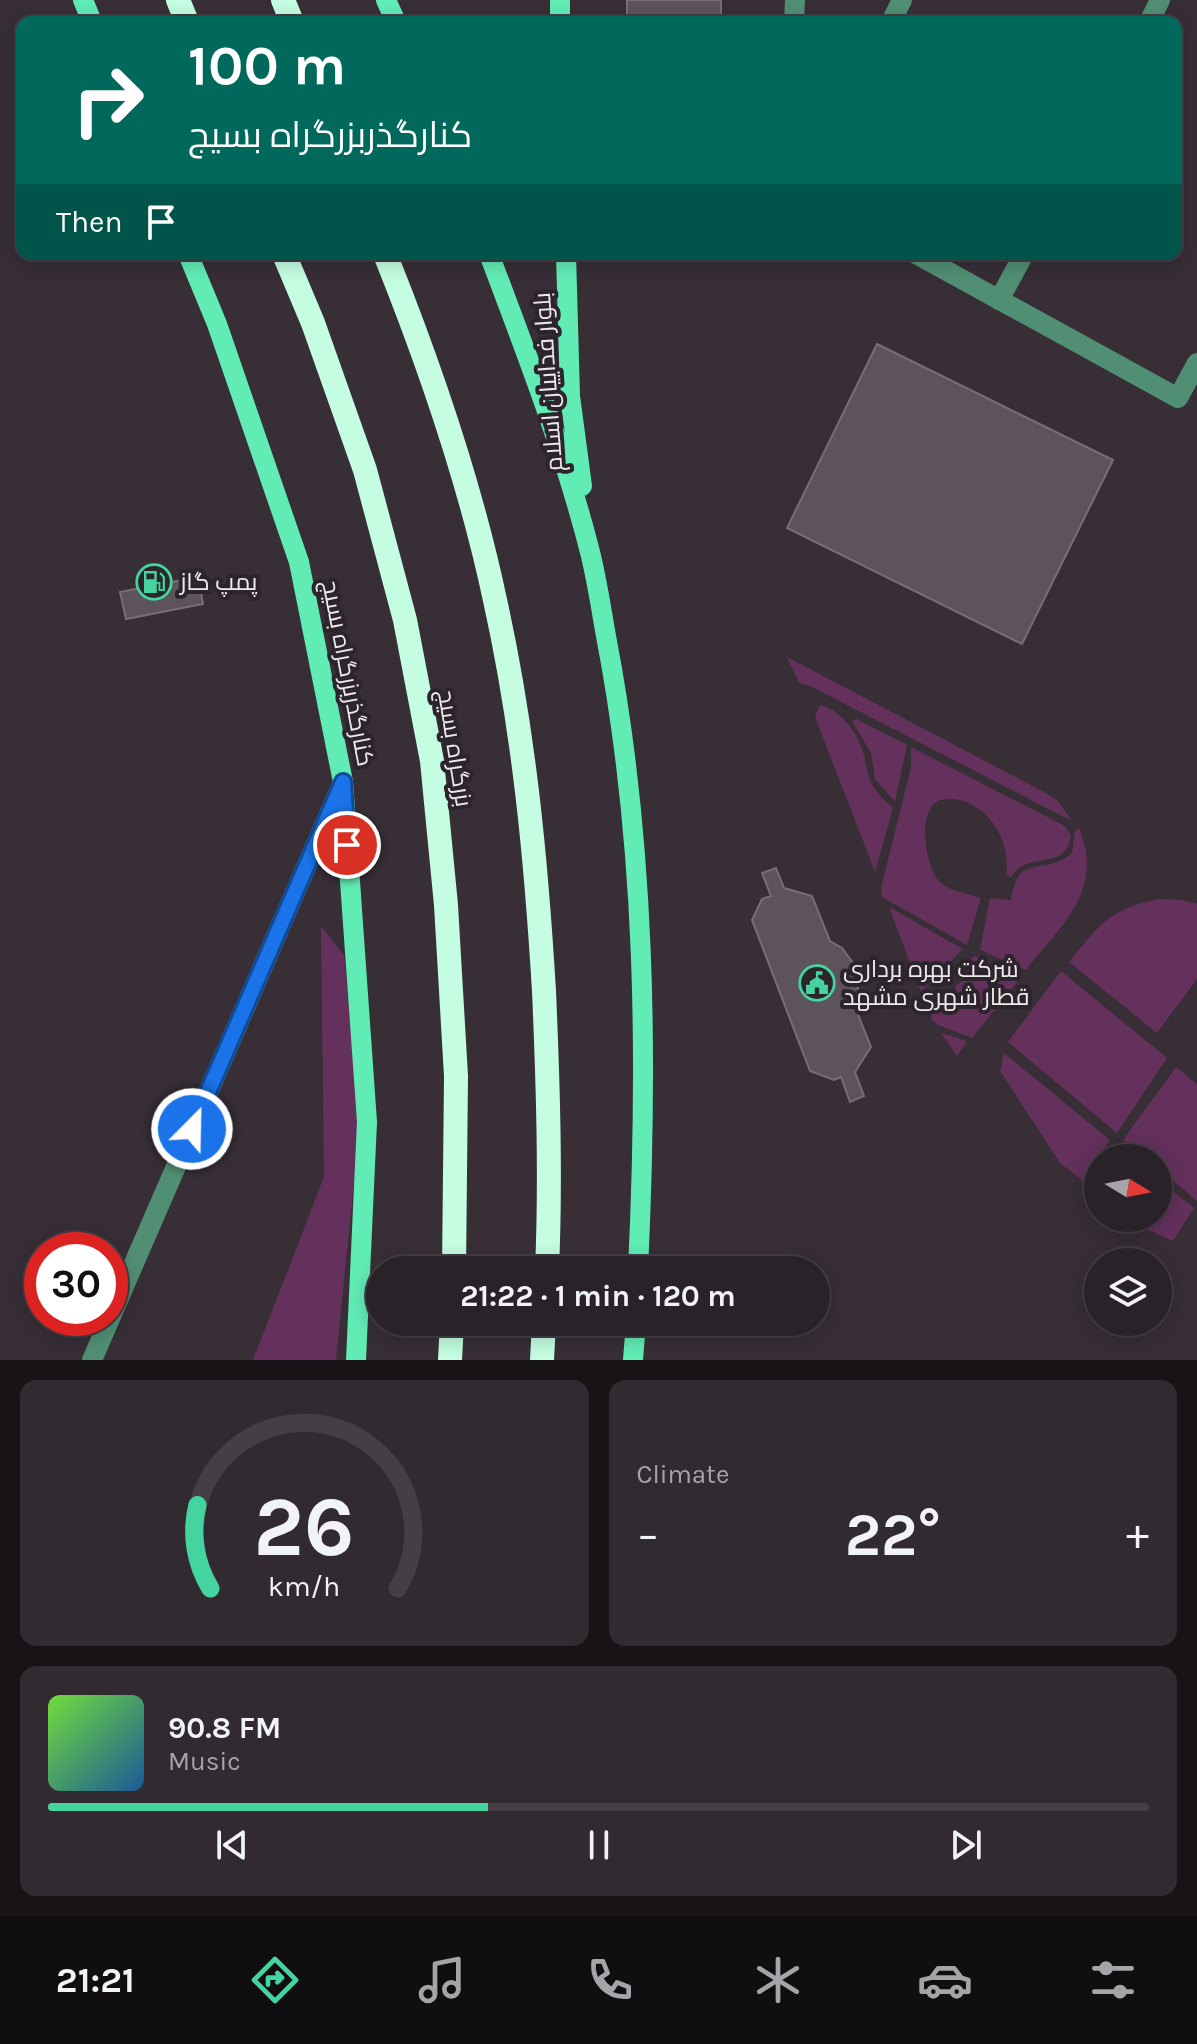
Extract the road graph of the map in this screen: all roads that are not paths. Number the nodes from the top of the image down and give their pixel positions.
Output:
1 (190, 260) edge
2 (287, 260) edge
3 (387, 260) edge
4 (491, 260) edge
5 (566, 260) edge
6 (927, 260) edge
7 (1021, 260) edge
8 (999, 300) junction
9 (1197, 363) edge
10 (590, 553) junction
11 (343, 782) junction
12 (454, 1256) edge
13 (547, 1256) edge
14 (638, 1256) edge
15 (451, 1336) edge
16 (543, 1336) edge
17 (635, 1336) edge
18 (638, 1336) edge
19 (92, 1360) edge
20 (356, 1360) edge
21 (450, 1360) edge
22 (542, 1360) edge
23 (633, 1360) edge
24 (644, 1360) edge

1 - 11 main road, کنارگذربزرگراه بسیج
2 - 12 highway, بزرگراه بسیج
3 - 13 highway
4 - 10 main road
5 - 10 main road, بلوار فداییان اسلام
6 - 8 street
7 - 8 street
8 - 9 street
10 - 14 main road
11 - 19 street
11 - 20 main road, کنارگذربزرگراه بسیج
15 - 21 highway
16 - 22 highway
17 - 23 main road
18 - 24 main road

